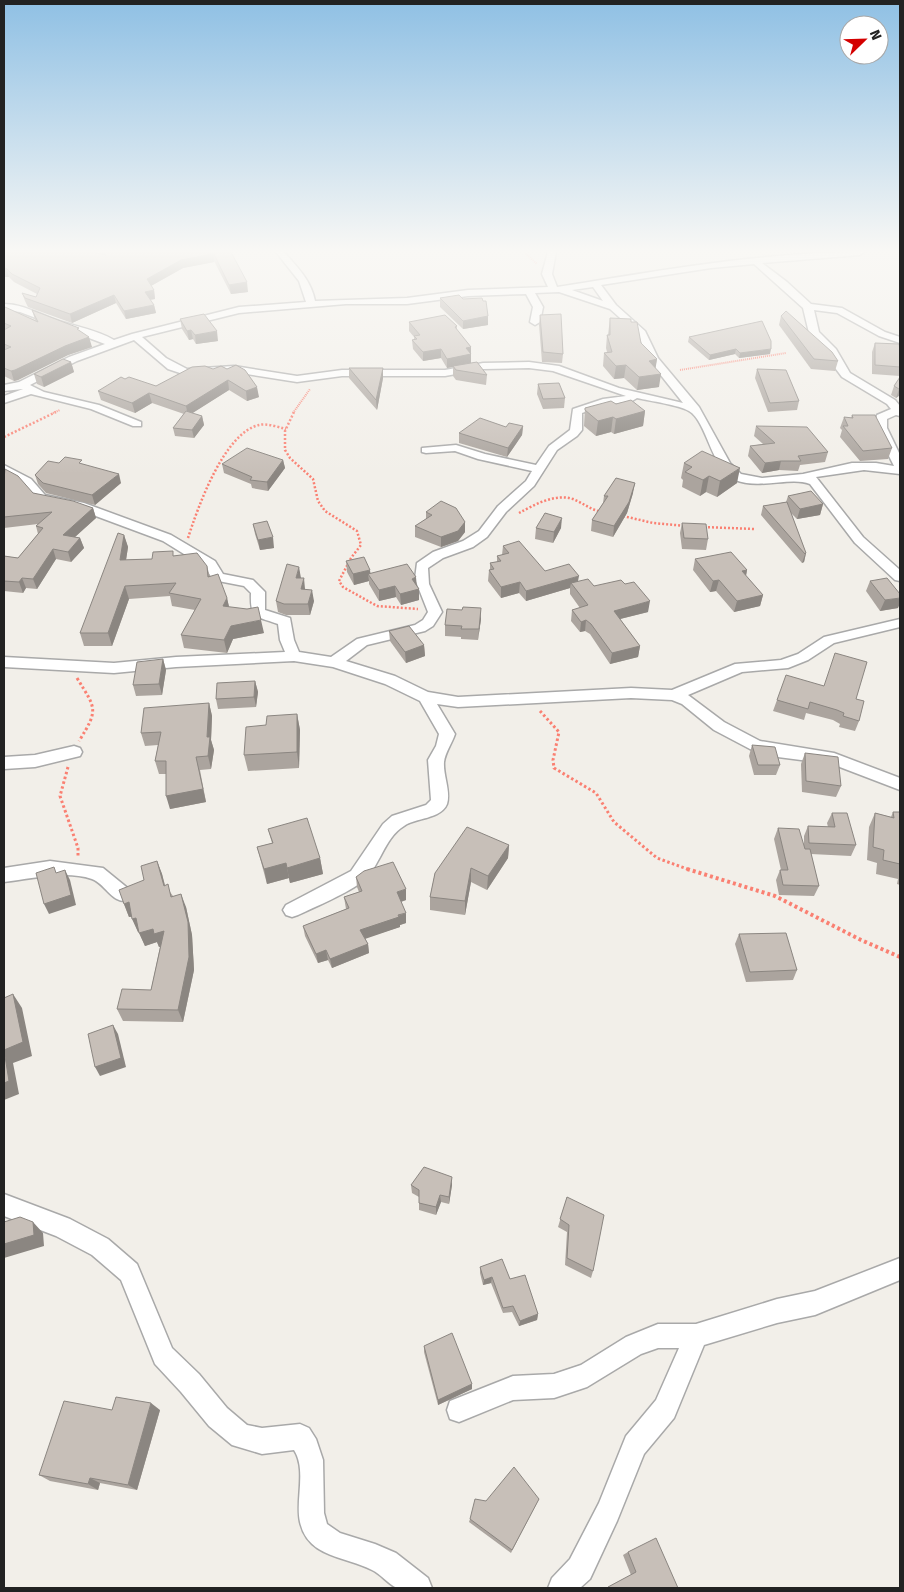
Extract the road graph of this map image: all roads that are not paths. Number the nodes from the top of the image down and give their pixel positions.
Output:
1 (67, 326) edge
2 (174, 326) edge
3 (635, 326) edge
4 (814, 326) edge
5 (868, 326) edge
6 (136, 336) junction
7 (900, 340) edge
8 (113, 344) junction
9 (4, 388) edge
10 (26, 388) junction
11 (642, 396) junction
12 (4, 400) edge
13 (694, 409) junction
14 (899, 411) edge
15 (137, 424) dead end
16 (426, 450) dead end
17 (900, 466) edge
18 (4, 468) edge
19 (538, 470) junction
20 (900, 471) edge
21 (804, 477) junction
22 (900, 577) edge
23 (900, 622) edge
24 (294, 656) junction
25 (4, 662) edge
26 (334, 662) junction
27 (673, 696) junction
28 (425, 697) junction
29 (74, 752) dead end
30 (4, 763) edge
31 (900, 784) edge
32 (4, 875) edge
33 (124, 895) edge
34 (292, 910) dead end
35 (4, 1205) edge
36 (900, 1269) edge
37 (696, 1336) junction
38 (459, 1410) dead end
39 (418, 1588) edge
40 (562, 1588) edge

1 - 8 street
2 - 6 street
3 - 13 street
4 - 14 street
5 - 7 street
6 - 8 street
6 - 11 street
8 - 10 street
9 - 10 street
10 - 12 street
10 - 15 street
11 - 13 street
11 - 19 street
13 - 21 street
14 - 17 street
16 - 19 street
18 - 24 street
19 - 26 street
20 - 21 street
21 - 22 street
23 - 27 street
24 - 25 street
24 - 26 street
26 - 28 street
27 - 28 street
27 - 31 street
28 - 34 street
29 - 30 street
32 - 33 street
35 - 39 street
36 - 37 street
37 - 38 street
37 - 40 street

